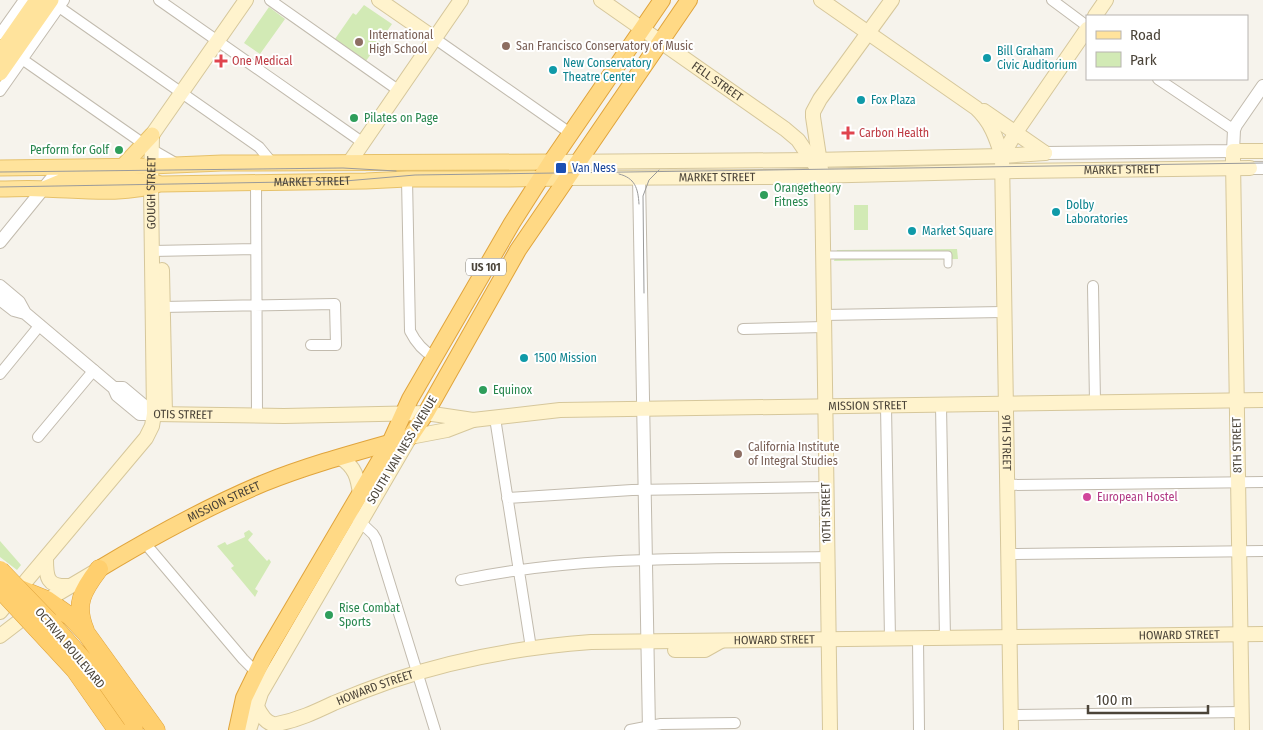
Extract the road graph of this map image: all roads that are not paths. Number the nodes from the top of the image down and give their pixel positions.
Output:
1 (24, 0) edge
2 (36, 0) edge
3 (159, 0) edge
4 (246, 0) edge
5 (270, 0) edge
6 (379, 0) edge
7 (461, 0) edge
8 (601, 0) edge
9 (662, 0) edge
10 (689, 0) edge
11 (821, 0) edge
12 (892, 0) edge
13 (1052, 0) edge
14 (1106, 0) edge
15 (58, 2) edge
16 (1096, 15) edge
17 (1086, 26) edge
18 (1086, 28) edge
19 (642, 29) junction
20 (869, 33) junction
21 (434, 38) junction
22 (217, 41) junction
23 (660, 41) junction
24 (7, 48) edge
25 (0, 73) edge
26 (1159, 80) edge
27 (1263, 86) edge
28 (0, 90) edge
29 (398, 90) junction
30 (181, 93) junction
31 (966, 101) junction
32 (1234, 130) junction
33 (1016, 132) junction
34 (570, 134) junction
35 (362, 142) junction
36 (149, 143) junction
37 (1263, 151) edge
38 (1045, 153) junction
39 (1002, 156) junction
40 (816, 159) junction
41 (1233, 160) junction
42 (349, 162) junction
43 (551, 162) junction
44 (578, 162) junction
45 (177, 164) junction
46 (266, 164) junction
47 (123, 166) junction
48 (0, 168) edge
49 (60, 168) junction
50 (1257, 168) edge
51 (1001, 171) junction
52 (822, 176) junction
53 (639, 177) junction
54 (567, 178) junction
55 (407, 179) junction
56 (540, 179) junction
57 (157, 180) junction
58 (256, 182) junction
59 (44, 188) junction
60 (0, 189) edge
61 (0, 242) edge
62 (256, 249) junction
63 (157, 251) junction
64 (823, 255) junction
65 (948, 264) dead end
66 (0, 286) edge
67 (1093, 286) dead end
68 (0, 299) edge
69 (257, 306) junction
70 (162, 307) junction
71 (1004, 312) junction
72 (26, 313) junction
73 (823, 321) junction
74 (40, 325) junction
75 (743, 329) dead end
76 (311, 345) dead end
77 (434, 357) junction
78 (94, 370) junction
79 (0, 374) edge
80 (1237, 400) junction
81 (1263, 400) edge
82 (1095, 402) junction
83 (1005, 404) junction
84 (941, 405) junction
85 (886, 406) junction
86 (824, 407) junction
87 (644, 408) junction
88 (426, 413) junction
89 (160, 414) junction
90 (404, 414) junction
91 (257, 416) junction
92 (495, 418) junction
93 (473, 420) junction
94 (38, 437) dead end
95 (410, 437) junction
96 (390, 443) junction
97 (340, 458) junction
98 (1238, 482) junction
99 (1263, 482) edge
100 (1007, 485) junction
101 (826, 487) junction
102 (645, 490) junction
103 (360, 494) junction
104 (507, 498) junction
105 (354, 517) junction
106 (144, 542) junction
107 (1239, 551) junction
108 (1263, 551) edge
109 (1008, 554) junction
110 (827, 557) junction
111 (46, 559) junction
112 (646, 560) junction
113 (99, 569) junction
114 (518, 569) junction
115 (0, 571) edge
116 (461, 580) dead end
117 (68, 586) junction
118 (7, 592) edge
119 (42, 604) junction
120 (0, 612) edge
121 (25, 616) junction
122 (86, 633) junction
123 (1010, 633) junction
124 (1240, 634) junction
125 (1263, 634) edge
126 (0, 636) edge
127 (828, 639) junction
128 (890, 639) junction
129 (918, 639) junction
130 (944, 639) junction
131 (648, 642) junction
132 (531, 648) junction
133 (271, 661) junction
134 (418, 673) junction
135 (262, 677) junction
136 (256, 705) junction
137 (1242, 712) junction
138 (1011, 715) junction
139 (735, 723) dead end
140 (293, 725) edge
141 (648, 728) edge
142 (117, 730) edge
143 (135, 730) edge
144 (156, 730) edge
145 (237, 730) edge
146 (249, 730) edge
147 (435, 730) edge
148 (630, 730) edge
149 (830, 730) edge
150 (920, 730) edge
151 (1011, 730) edge
152 (1242, 730) edge

1 - 24 street
2 - 24 main road
3 - 22 street
4 - 22 main road
5 - 29 street
6 - 21 main road
7 - 21 main road
8 - 19 main road, FELL STREET
9 - 19 highway, US 101
10 - 23 highway, US 101
11 - 20 main road
12 - 20 main road, 10TH STREET
13 - 17 street
14 - 16 main road
15 - 24 main road
15 - 30 street
18 - 33 main road
19 - 23 main road, FELL STREET
19 - 34 highway, US 101
20 - 31 main road
20 - 40 main road, 10TH STREET
21 - 29 main road
21 - 34 street
22 - 30 main road
22 - 35 street
23 - 40 main road, FELL STREET
23 - 44 highway, US 101
24 - 25 main road
24 - 28 street
24 - 36 street
26 - 32 street
27 - 32 street
29 - 35 main road
30 - 36 main road
30 - 46 street
31 - 33 main road
31 - 39 main road
32 - 41 street
33 - 38 main road
33 - 39 main road
34 - 43 highway, US 101
35 - 42 main road
36 - 45 street
36 - 47 main road
36 - 57 main road, GOUGH STREET
37 - 41 main road, MARKET STREET
38 - 39 main road, MARKET STREET
38 - 41 street, MARKET STREET
39 - 40 main road, MARKET STREET
39 - 51 main road, 9TH STREET
40 - 44 main road, MARKET STREET
40 - 52 main road, 10TH STREET
41 - 50 main road, MARKET STREET
41 - 51 main road, MARKET STREET
41 - 80 main road, 8TH STREET
42 - 43 main road, MARKET STREET
42 - 46 main road, MARKET STREET
42 - 57 main road, MARKET STREET
43 - 44 main road, MARKET STREET
43 - 56 highway, US 101
44 - 54 highway, US 101
45 - 46 main road, MARKET STREET
45 - 57 main road, MARKET STREET
46 - 57 main road, MARKET STREET
47 - 49 main road, MARKET STREET
47 - 57 main road, MARKET STREET
48 - 49 main road, MARKET STREET
49 - 59 street
51 - 52 main road, MARKET STREET
51 - 71 main road, 9TH STREET
52 - 53 main road, MARKET STREET
52 - 64 main road, 10TH STREET
53 - 54 main road, MARKET STREET
53 - 87 street
54 - 56 main road, MARKET STREET
54 - 88 highway, SOUTH VAN NESS AVENUE / US 101
55 - 56 main road, MARKET STREET
55 - 58 main road, MARKET STREET
55 - 77 street
56 - 77 highway, SOUTH VAN NESS AVENUE / US 101
57 - 58 main road, MARKET STREET
57 - 59 main road, MARKET STREET
57 - 63 main road, GOUGH STREET
58 - 62 street
59 - 60 main road, MARKET STREET
59 - 61 street
62 - 63 street
62 - 69 street
63 - 70 main road, GOUGH STREET
63 - 89 main road, GOUGH STREET
64 - 65 street
64 - 73 main road, 10TH STREET
66 - 72 street
67 - 82 street
68 - 72 street
69 - 70 street
69 - 76 street
69 - 91 street
70 - 89 main road, GOUGH STREET
71 - 73 street
71 - 83 main road, 9TH STREET
72 - 74 street
73 - 75 street
73 - 86 main road, 10TH STREET
74 - 78 street
74 - 79 street
77 - 90 highway, SOUTH VAN NESS AVENUE / US 101
78 - 89 street
78 - 94 street
80 - 81 main road, MISSION STREET
80 - 82 main road, MISSION STREET
80 - 98 main road, 8TH STREET
82 - 83 main road, MISSION STREET
83 - 84 main road, MISSION STREET
83 - 100 main road, 9TH STREET
84 - 85 main road, MISSION STREET
84 - 130 street
85 - 86 main road, MISSION STREET
85 - 128 street
86 - 87 main road, MISSION STREET
86 - 101 main road, 10TH STREET
87 - 92 main road, MISSION STREET
87 - 102 street
88 - 90 main road, MISSION STREET
88 - 93 main road, MISSION STREET
88 - 95 highway, SOUTH VAN NESS AVENUE / US 101
89 - 91 main road, OTIS STREET
89 - 111 main road, OTIS STREET
90 - 91 main road, OTIS STREET
90 - 96 highway, SOUTH VAN NESS AVENUE / US 101
92 - 93 main road, MISSION STREET
92 - 104 street
93 - 95 main road, MISSION STREET
95 - 96 highway, MISSION STREET
95 - 105 main road, SOUTH VAN NESS AVENUE
96 - 97 highway, MISSION STREET
96 - 103 highway, SOUTH VAN NESS AVENUE / US 101
97 - 103 main road
97 - 106 highway, MISSION STREET
98 - 99 street
98 - 100 street
98 - 107 main road, 8TH STREET
100 - 109 main road, 9TH STREET
101 - 102 street
101 - 110 main road, 10TH STREET
102 - 104 street
102 - 112 street
103 - 105 highway, SOUTH VAN NESS AVENUE / US 101
104 - 114 street
105 - 133 main road, SOUTH VAN NESS AVENUE
105 - 133 highway, SOUTH VAN NESS AVENUE / US 101
105 - 134 street
106 - 113 highway, MISSION STREET
106 - 135 street
107 - 108 street
107 - 109 street
107 - 124 main road, 8TH STREET
109 - 123 main road, 9TH STREET
110 - 112 street
110 - 127 main road, 10TH STREET
111 - 117 main road
111 - 118 main road, OTIS STREET
112 - 114 street
112 - 131 street
113 - 117 main road, MISSION STREET
113 - 122 highway
114 - 116 street
114 - 132 street
115 - 118 main road
115 - 143 highway, OCTAVIA BOULEVARD, bridge
117 - 119 main road, MISSION STREET
118 - 119 highway
118 - 120 main road
118 - 121 main road
118 - 142 highway, OCTAVIA BOULEVARD, bridge
119 - 121 main road, MISSION STREET
119 - 122 highway
119 - 143 main road
121 - 126 main road, MISSION STREET
121 - 142 main road
122 - 144 highway
123 - 124 main road, HOWARD STREET
123 - 130 main road, HOWARD STREET
123 - 138 main road, 9TH STREET
124 - 125 main road, HOWARD STREET
124 - 137 main road, 8TH STREET
127 - 128 main road, HOWARD STREET
127 - 131 main road, HOWARD STREET
127 - 149 main road, 10TH STREET
128 - 129 main road, HOWARD STREET
129 - 130 main road, HOWARD STREET
129 - 150 street
131 - 132 main road, HOWARD STREET
131 - 141 street
132 - 134 main road, HOWARD STREET
133 - 135 highway, SOUTH VAN NESS AVENUE / US 101
134 - 140 main road, HOWARD STREET
134 - 147 street
135 - 136 main road, SOUTH VAN NESS AVENUE
135 - 145 highway, SOUTH VAN NESS AVENUE / US 101
136 - 140 main road, HOWARD STREET
136 - 146 main road, SOUTH VAN NESS AVENUE
137 - 138 street
137 - 152 main road, 8TH STREET
138 - 151 main road, 9TH STREET
139 - 141 street
141 - 148 street

